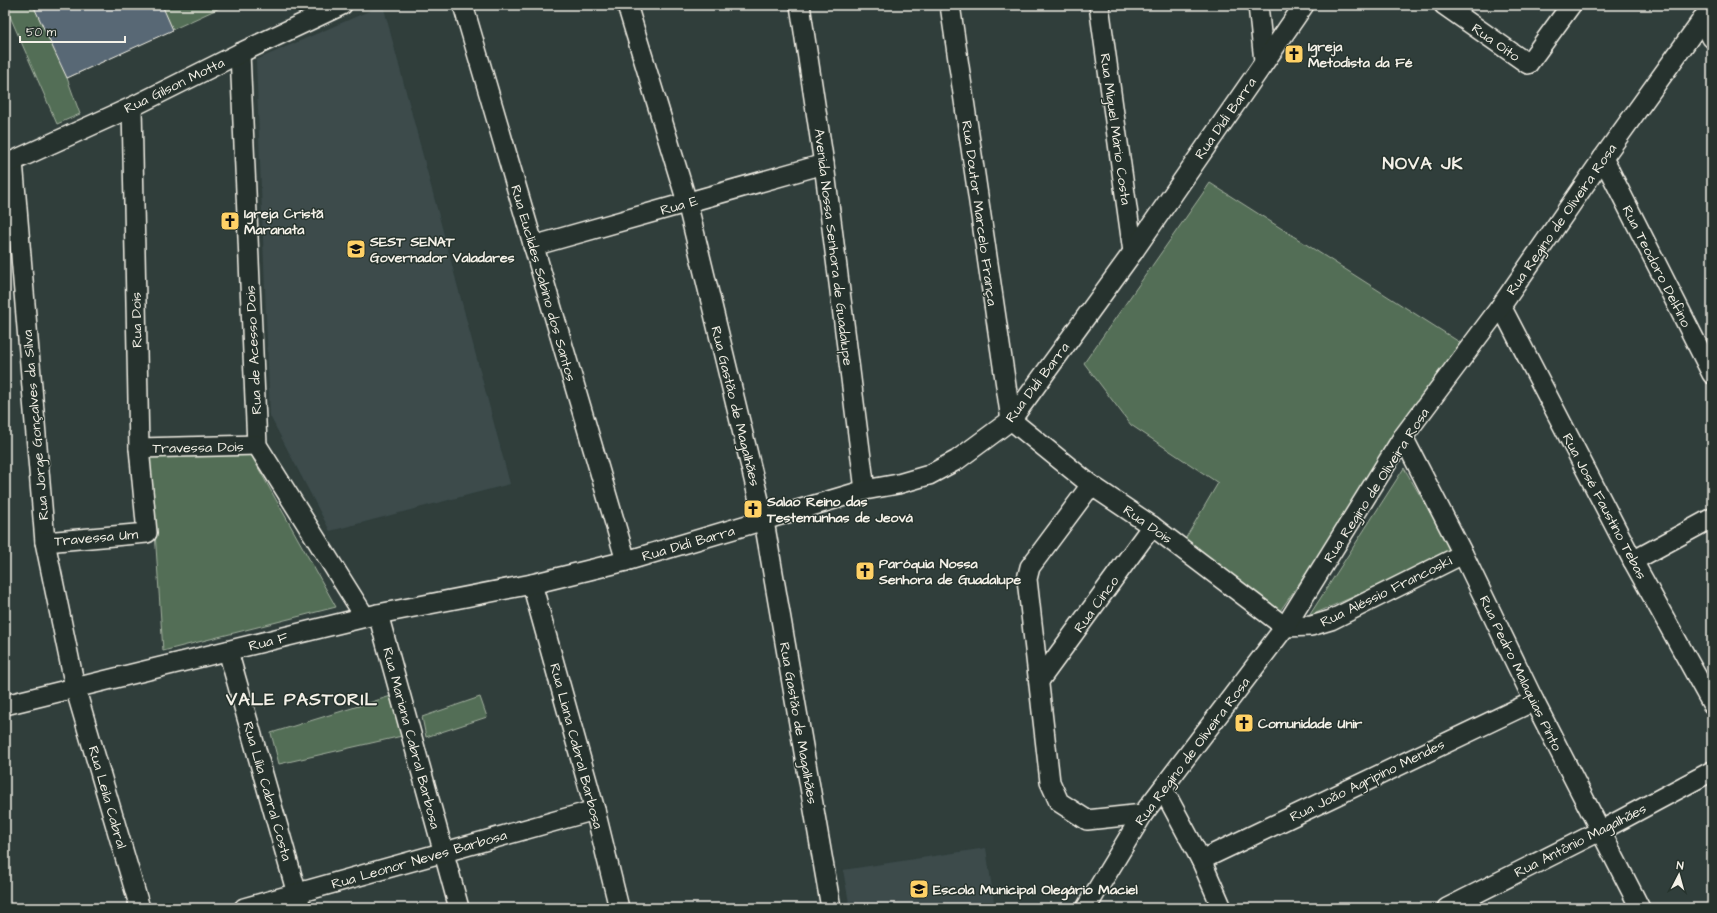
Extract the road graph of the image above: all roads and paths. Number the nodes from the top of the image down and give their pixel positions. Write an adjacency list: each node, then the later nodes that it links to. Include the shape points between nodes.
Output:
1 (342, 5): 13 (street, Rua Gilson Motta)
2 (463, 5): 20 (street, Rua Euclides Sabino dos Santos)
3 (627, 5): 19 (street, Rua Gastão de Magalhães)
4 (800, 5): 18 (street, Avenida Nossa Senhora de Guadalupe)
5 (950, 5): 24 (street, Rua Doutor Marcelo França)
6 (1099, 5): 21 (street, Rua Miguel Mário Costa)
7 (1258, 5): 14 (street)
8 (1304, 5): 14 (street, Rua Didi Barra)
9 (1571, 5): 10 (street, Rua Oito, via 1528,64)
10 (1444, 6)
11 (1707, 13): 12 (street); 16 (street, Rua Regino de Oliveira Rosa)
12 (1712, 38)
13 (240, 53): 15 (street, Rua Gilson Motta); 26 (street, Rua de Acesso Dois)
14 (1264, 60): 21 (street, Rua Didi Barra)
15 (132, 107): 17 (street, Rua Gilson Motta); 27 (street, Rua Dois)
16 (1603, 158): 22 (street, Rua Regino de Oliveira Rosa); 23 (street, Rua Teodoro Delfino)
17 (9, 162): 34 (street, Rua Jorge Gonçalves da Silva)
18 (824, 164): 19 (street, Rua E); 29 (street, Avenida Nossa Senhora de Guadalupe)
19 (687, 202): 20 (street, Rua E); 31 (street, Rua Gastão de Magalhães)
20 (533, 246): 36 (street, Rua Euclides Sabino dos Santos)
21 (1133, 252): 24 (street, Rua Didi Barra)
22 (1501, 306): 25 (street, Rua Regino de Oliveira Rosa); 37 (street, Rua José Faustino Tebas)
23 (1712, 374)
24 (1011, 420): 28 (street, Rua Dois); 29 (street, Rua Didi Barra, via 957,460 929,475)
25 (1403, 437): 35 (street, Rua Pedro Malaquias Pinto); 40 (street, Rua Regino de Oliveira Rosa)
26 (257, 445): 27 (street, Travessa Dois); 39 (street, Rua de Acesso Dois)
27 (139, 448): 33 (street, Rua Dois)
28 (1091, 485): 32 (street, Rua Dois); 42 (street, via 1030,567 1027,579)
29 (865, 490): 31 (street, Rua Didi Barra)
30 (1712, 518): 37 (street)
31 (764, 521): 36 (street, Rua Didi Barra); 59 (street, Rua Gastão de Magalhães)
32 (1152, 526): 40 (street, Rua Dois); 42 (street, Rua Cinco)
33 (147, 533): 34 (street, Travessa Um)
34 (45, 542): 43 (street, Rua Jorge Gonçalves da Silva)
35 (1463, 554): 40 (street, Rua Aléssio Francoski, via 1331,620 1311,626); 44 (street, Rua Pedro Malaquias Pinto)
36 (626, 561): 38 (street, Rua Didi Barra)
37 (1633, 561): 45 (street, Rua José Faustino Tebas)
38 (532, 584): 39 (street, Rua F); 49 (street, Rua Liana Cabral Barbosa)
39 (371, 615): 41 (street, Rua F); 52 (street, Rua Mariana Cabral Barbosa)
40 (1285, 627): 48 (street, Rua Regino de Oliveira Rosa)
41 (228, 651): 43 (street, Rua F); 54 (street, Rua Lília Cabral Costa)
42 (1039, 681): 50 (street, via 1050,782 1059,802 1087,820)
43 (75, 687): 46 (street, Rua F); 55 (street, Rua Leila Cabral)
44 (1534, 700): 51 (street, Rua Pedro Malaquias Pinto); 53 (street, Rua João Agripino Mendes)
45 (1712, 704)
46 (5, 705)
47 (1712, 771): 51 (street, Rua Antônio Magalhães)
48 (1163, 789): 50 (street, Rua Regino de Oliveira Rosa); 53 (street)
49 (595, 810): 52 (street, Rua Leonor Neves Barbosa); 58 (street, Rua Liana Cabral Barbosa)
50 (1143, 814): 60 (street, Rua Regino de Oliveira Rosa)
51 (1600, 830): 62 (street, Rua Antônio Magalhães); 63 (street, Rua Pedro Malaquias Pinto)
52 (443, 851): 54 (street, Rua Leonor Neves Barbosa); 57 (street, Rua Mariana Cabral Barbosa)
53 (1200, 860): 61 (street)
54 (299, 900): 56 (street, Rua Leonor Neves Barbosa)
55 (140, 908)
56 (244, 908)
57 (459, 908)
58 (619, 908)
59 (831, 908)
60 (1086, 908)
61 (1222, 908)
62 (1447, 908)
63 (1640, 908)

